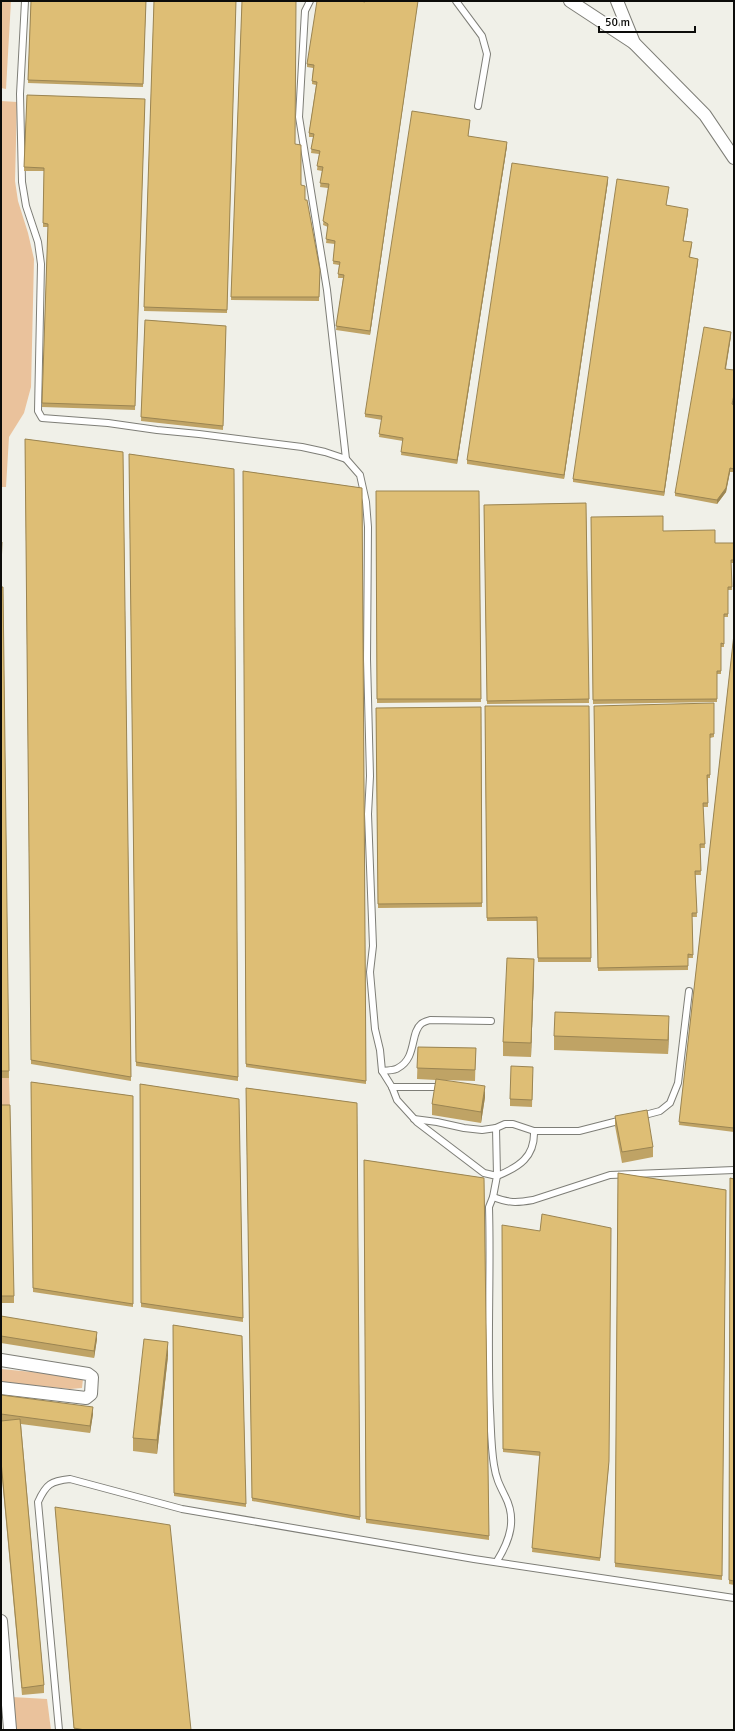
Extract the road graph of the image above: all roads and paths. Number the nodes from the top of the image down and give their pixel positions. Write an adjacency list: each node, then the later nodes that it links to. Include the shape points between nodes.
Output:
1 (25, 1): 9 (lane, via 20,94 22,182 26,206 38,242 41,264 38,411 42,418 108,422 302,447)
2 (310, 1): 9 (lane, via 305,11 299,117 327,290)
3 (456, 1): 7 (lane, via 482,36 487,54)
4 (570, 1): 6 (street)
5 (617, 1): 6 (street)
6 (634, 43): 8 (street, via 705,115)
7 (478, 106)
8 (734, 158)
9 (346, 459): 12 (lane, via 360,475 368,527 368,814 372,946 370,972 372,1007)
10 (689, 991): 17 (lane, via 678,1083 670,1103 660,1111 579,1131)
11 (492, 1022): 12 (lane, via 430,1020 422,1023 418,1027 413,1049 406,1061 397,1069)
12 (382, 1071): 14 (lane)
13 (450, 1086): 14 (lane)
14 (392, 1087): 15 (lane, via 397,1100)
15 (414, 1119): 16 (lane, via 482,1130); 19 (lane, via 484,1173)
16 (496, 1128): 17 (lane, via 514,1124); 19 (lane)
17 (534, 1130): 19 (lane, via 534,1140 523,1162 515,1169)
18 (734, 1170): 20 (lane, via 610,1175 520,1202 511,1203)
19 (497, 1176): 20 (lane)
20 (493, 1198): 23 (lane, via 489,1207 488,1349 491,1420 494,1464 498,1484 506,1496 510,1510 511,1529 507,1546)
21 (1, 1360): 22 (street, via 88,1374 92,1377 91,1394 86,1398)
22 (1, 1388)
23 (497, 1561): 24 (lane); 28 (lane, via 182,1509 70,1479 56,1480 44,1488 38,1502)
24 (734, 1598)
25 (1, 1621): 27 (street)
26 (1, 1719): 27 (street)
27 (10, 1729)
28 (59, 1730)

